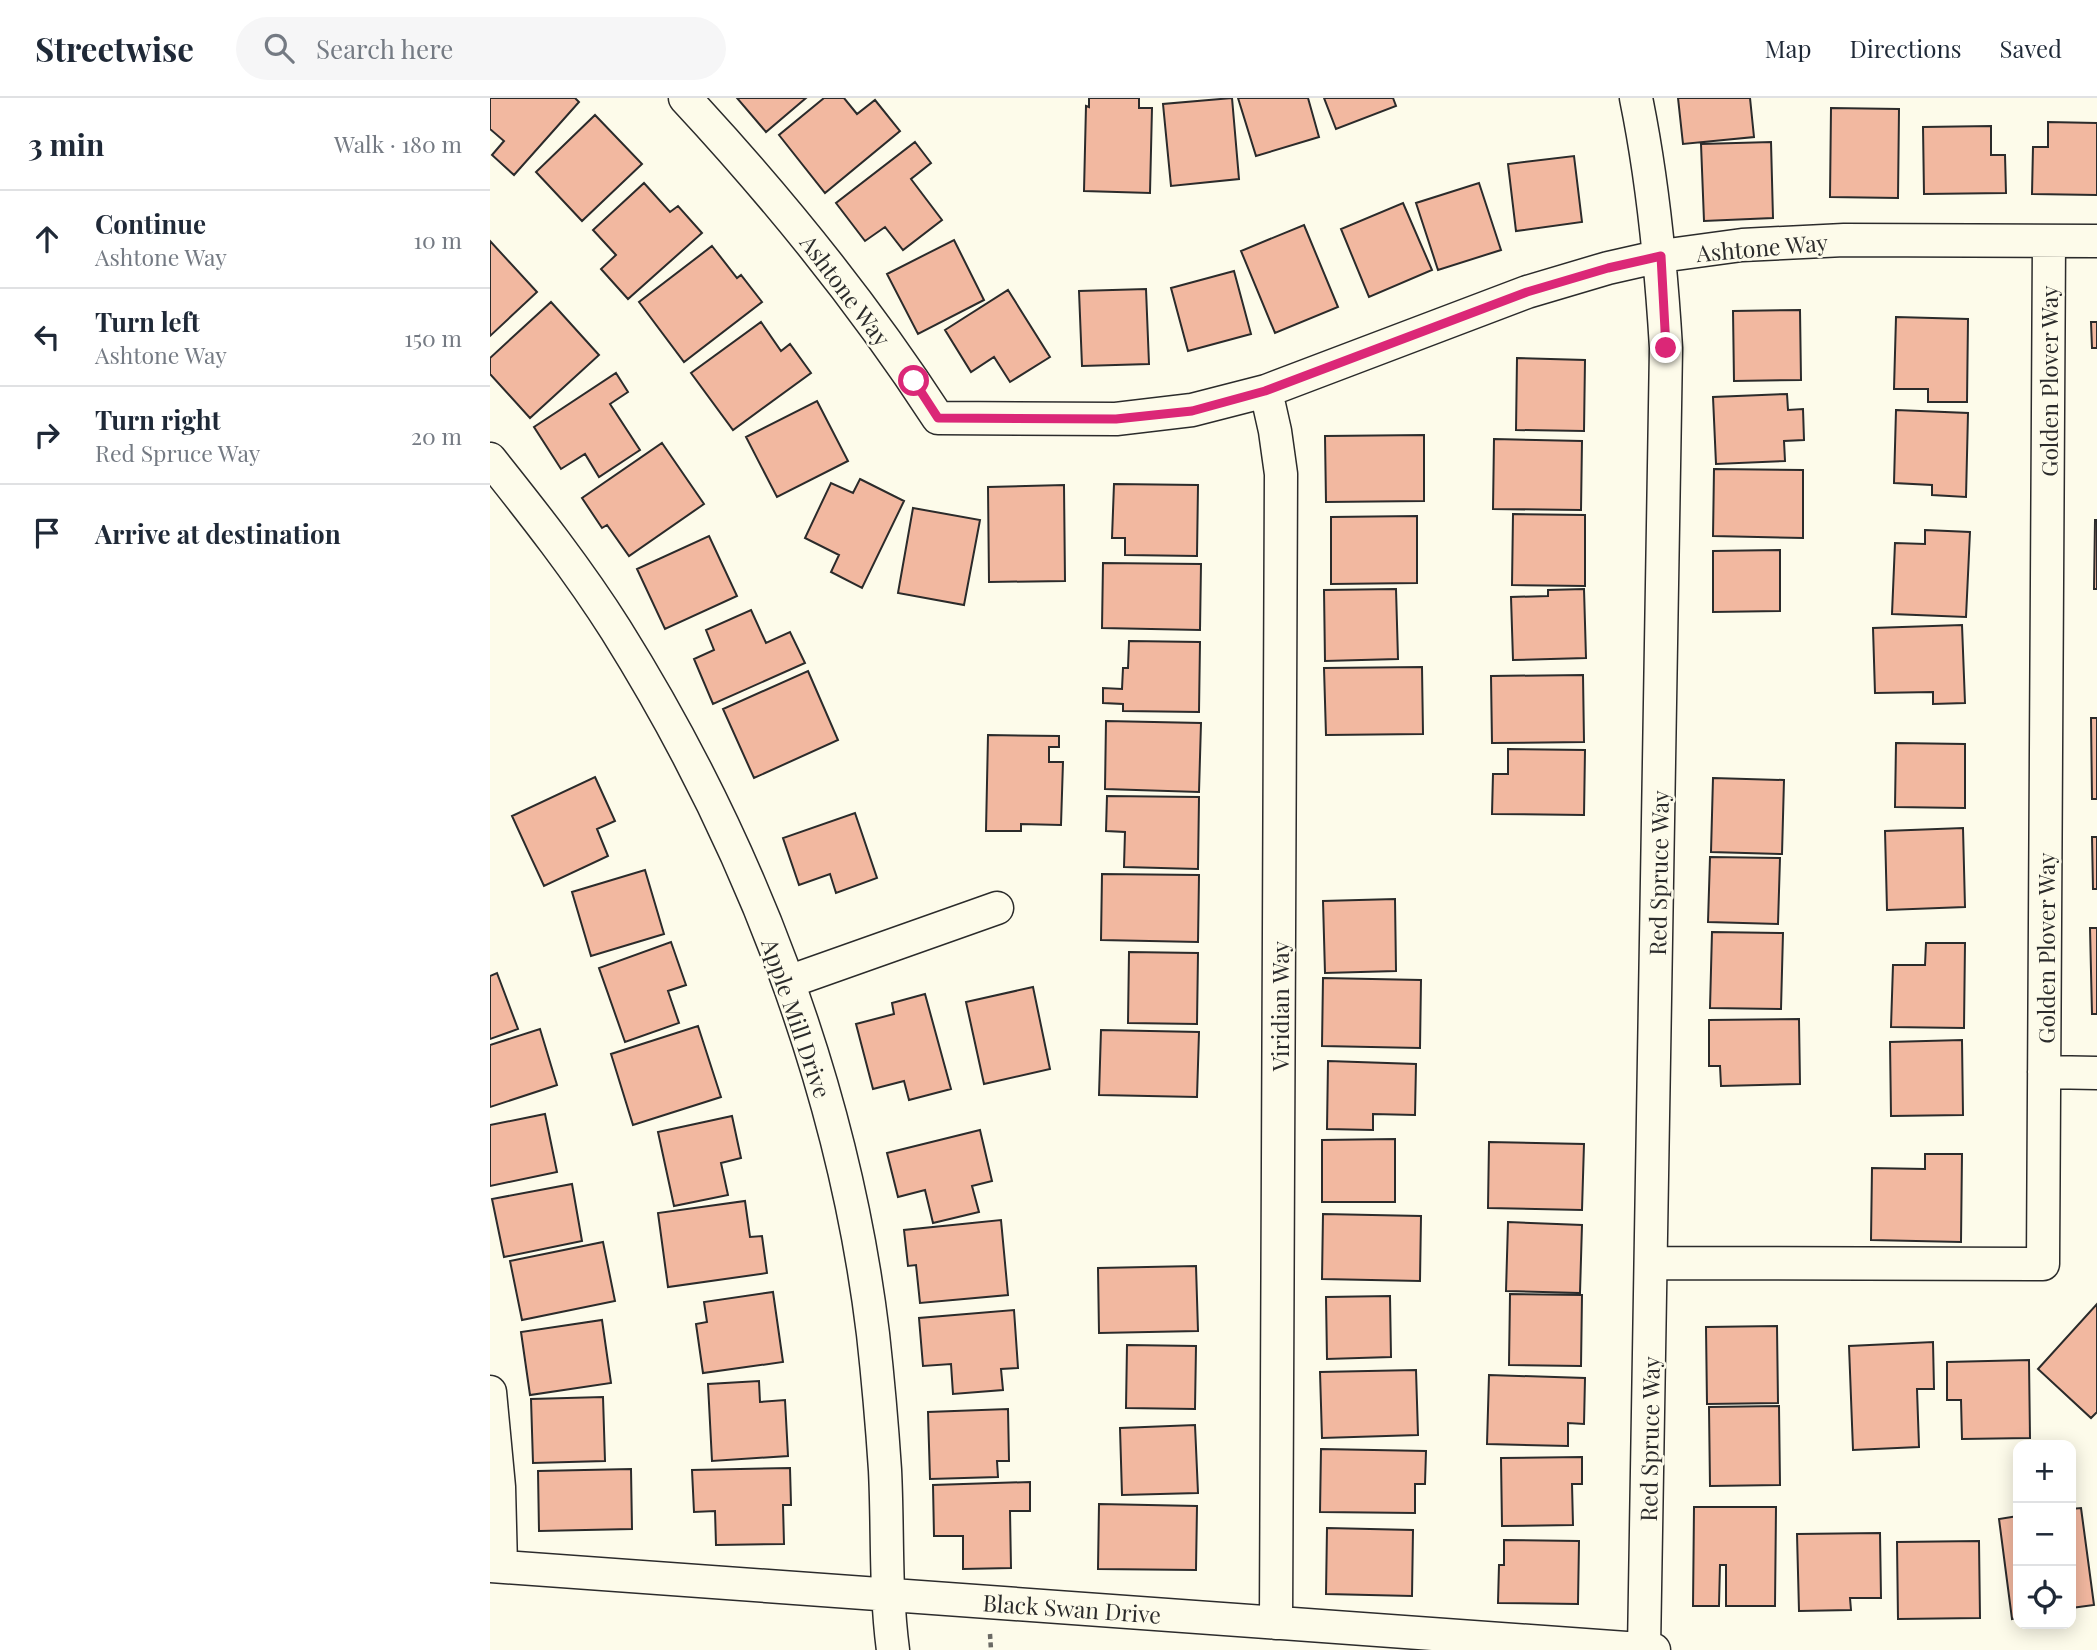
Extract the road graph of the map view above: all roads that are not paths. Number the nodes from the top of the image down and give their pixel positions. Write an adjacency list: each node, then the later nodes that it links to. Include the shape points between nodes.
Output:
1 (685, 98): 6 (street, Ashtone Way, via 835,271 938,418 1116,419 1192,411)
2 (1636, 98): 5 (street, Red Spruce Way)
3 (2049, 241): 4 (street, Ashtone Way); 5 (street, Ashtone Way, via 1844,240 1742,245); 10 (street, Golden Plover Way)
4 (2097, 241)
5 (1661, 256): 6 (street, Ashtone Way, via 1527,292); 12 (street, Red Spruce Way, via 1666,348)
6 (1265, 391): 16 (street, Viridian Way, via 1281,474)
7 (490, 459): 9 (street, Apple Mill Drive, via 537,516 615,628 662,706 725,828)
8 (997, 908): 9 (street)
9 (788, 982): 15 (street, Apple Mill Drive, via 840,1156 859,1244 873,1334 885,1469)
10 (2044, 1072): 11 (street); 12 (street, Golden Plover Way, via 2043,1264)
11 (2097, 1073)
12 (1652, 1263): 17 (street, Red Spruce Way)
13 (490, 1392): 14 (street, via 499,1487)
14 (495, 1566): 15 (street, Black Swan Drive)
15 (887, 1594): 16 (street, Black Swan Drive); 18 (street, Apple Mill Drive)
16 (1276, 1622): 17 (street, Black Swan Drive)
17 (1644, 1649): 19 (street, Black Swan Drive)
18 (893, 1650)
19 (1654, 1650)

